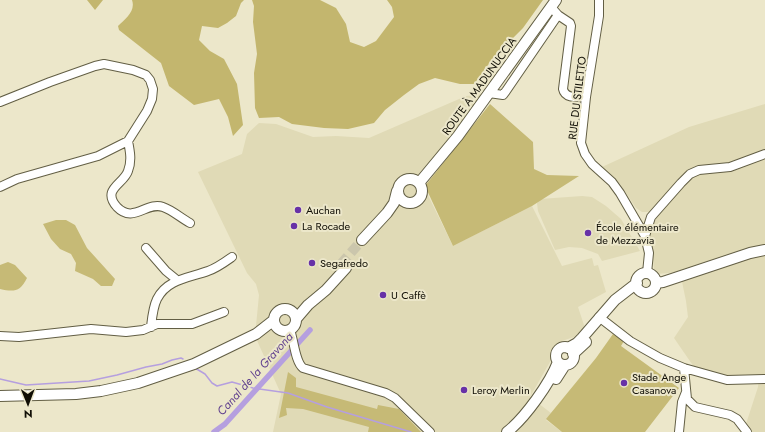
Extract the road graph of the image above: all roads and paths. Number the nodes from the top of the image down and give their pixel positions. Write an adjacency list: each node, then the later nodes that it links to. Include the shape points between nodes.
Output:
1 (599, 0): 5 (street, RUE DU STILETTO, via 599,16)
2 (554, 3): 3 (street); 4 (main road, ROUTE À MADUNUCCIA)
3 (558, 15): 4 (street, via 503,95); 5 (street, via 571,26 564,93 567,96)
4 (489, 93): 9 (main road, ROUTE À MADUNUCCIA)
5 (586, 97): 14 (street, RUE DU STILETTO, via 581,143 585,154 612,182)
6 (0, 102): 7 (street, via 95,66 104,64 133,70 146,75 154,89 147,111)
7 (128, 140): 10 (street, via 98,156 17,179); 15 (street, via 131,155 128,172 112,192 116,206 128,213 135,213 153,206 163,206)
8 (765, 154): 13 (street, via 730,167 699,170 690,174)
9 (419, 183): 11 (main road, via 410,179 405,180 401,182); 12 (main road, via 422,195 419,200 408,204)
10 (0, 187)
11 (397, 191): 12 (main road); 12 (main road, via 394,203 364,243)
12 (402, 201)
13 (651, 217): 14 (street); 16 (street)
14 (635, 218): 16 (street, RUE DU STILETTO)
15 (190, 223)
16 (646, 236): 21 (street, RUE DU STILETTO, via 649,253)
17 (146, 248): 22 (street)
18 (765, 250): 23 (main road)
19 (232, 257): 22 (street, via 208,271)
20 (343, 266): 26 (main road, via 326,290)
21 (647, 273): 23 (main road, via 653,275); 24 (main road, via 638,277)
22 (177, 280): 29 (street, via 162,291 156,301)
23 (656, 283): 24 (main road, via 654,289 649,292 642,292)
24 (638, 287): 27 (main road)
25 (224, 312): 29 (street, via 192,324 157,324)
26 (293, 315): 28 (main road, via 284,309 280,310 275,314); 30 (main road, via 294,325)
27 (601, 319): 32 (main road); 34 (street, via 630,341)
28 (276, 324): 30 (main road, via 284,331); 37 (main road, via 194,364 138,383 76,394)
29 (151, 327): 31 (street, via 126,332 91,329 20,337)
30 (290, 330): 38 (street, via 300,366 386,393 395,398)
31 (0, 336)
32 (571, 351): 33 (main road, via 571,363); 33 (main road, via 563,347 557,351 556,357)
33 (562, 364): 39 (main road, via 555,370 530,408); 40 (main road, via 535,411)
34 (684, 368): 35 (street, via 727,380); 36 (street)
35 (765, 379)
36 (686, 391): 41 (street, via 682,402); 42 (street, via 687,399 695,407 730,415 737,419)
37 (0, 396)
38 (430, 432)
39 (507, 432)
40 (515, 432)
41 (679, 432)
42 (747, 432)

